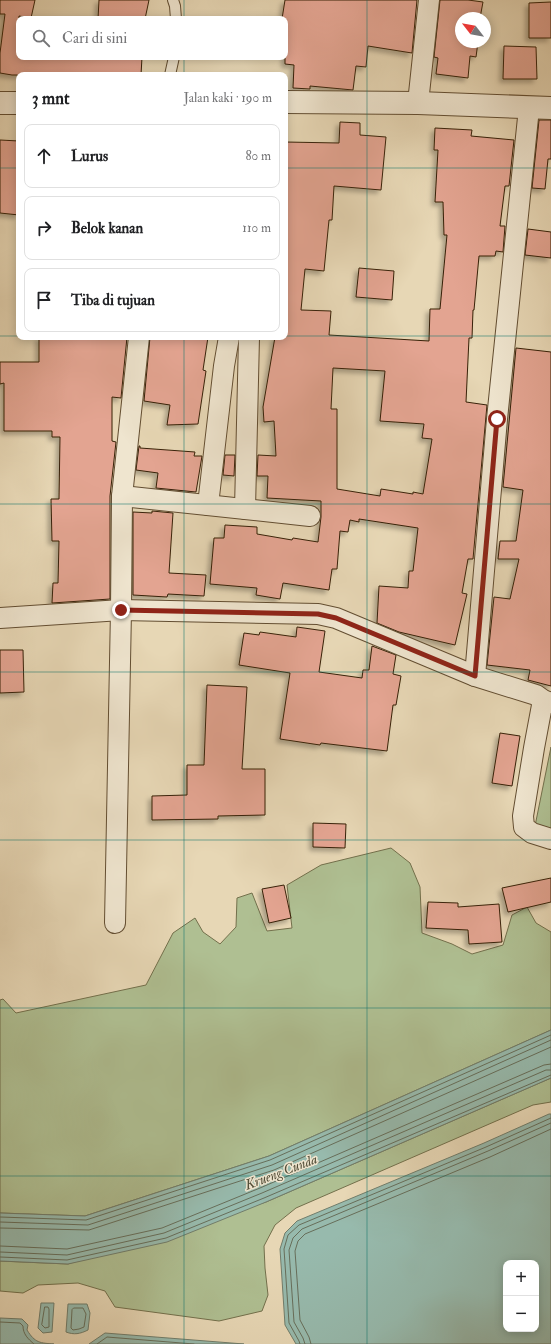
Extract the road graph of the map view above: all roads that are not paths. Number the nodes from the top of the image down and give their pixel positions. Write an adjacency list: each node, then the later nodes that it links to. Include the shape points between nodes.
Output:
1 (173, 0): 3 (lane)
2 (429, 0): 9 (street)
3 (176, 16)
4 (173, 60): 5 (lane)
5 (171, 72)
6 (288, 102): 9 (street)
7 (0, 103): 8 (street)
8 (16, 103)
9 (418, 103): 10 (street)
10 (529, 108): 11 (street); 21 (street, via 497,419)
11 (551, 108)
12 (139, 340): 15 (street)
13 (228, 340): 16 (street)
14 (249, 340): 17 (street)
15 (122, 496): 16 (street); 19 (street)
16 (208, 505): 17 (street)
17 (245, 509): 18 (street)
18 (310, 516)
19 (121, 610): 20 (street); 21 (street, via 318,614 336,618); 24 (street)
20 (0, 618)
21 (475, 676): 22 (street, via 536,695)
22 (547, 702): 23 (street, via 534,748 523,816 524,827 532,833)
23 (551, 839)
24 (115, 923)

